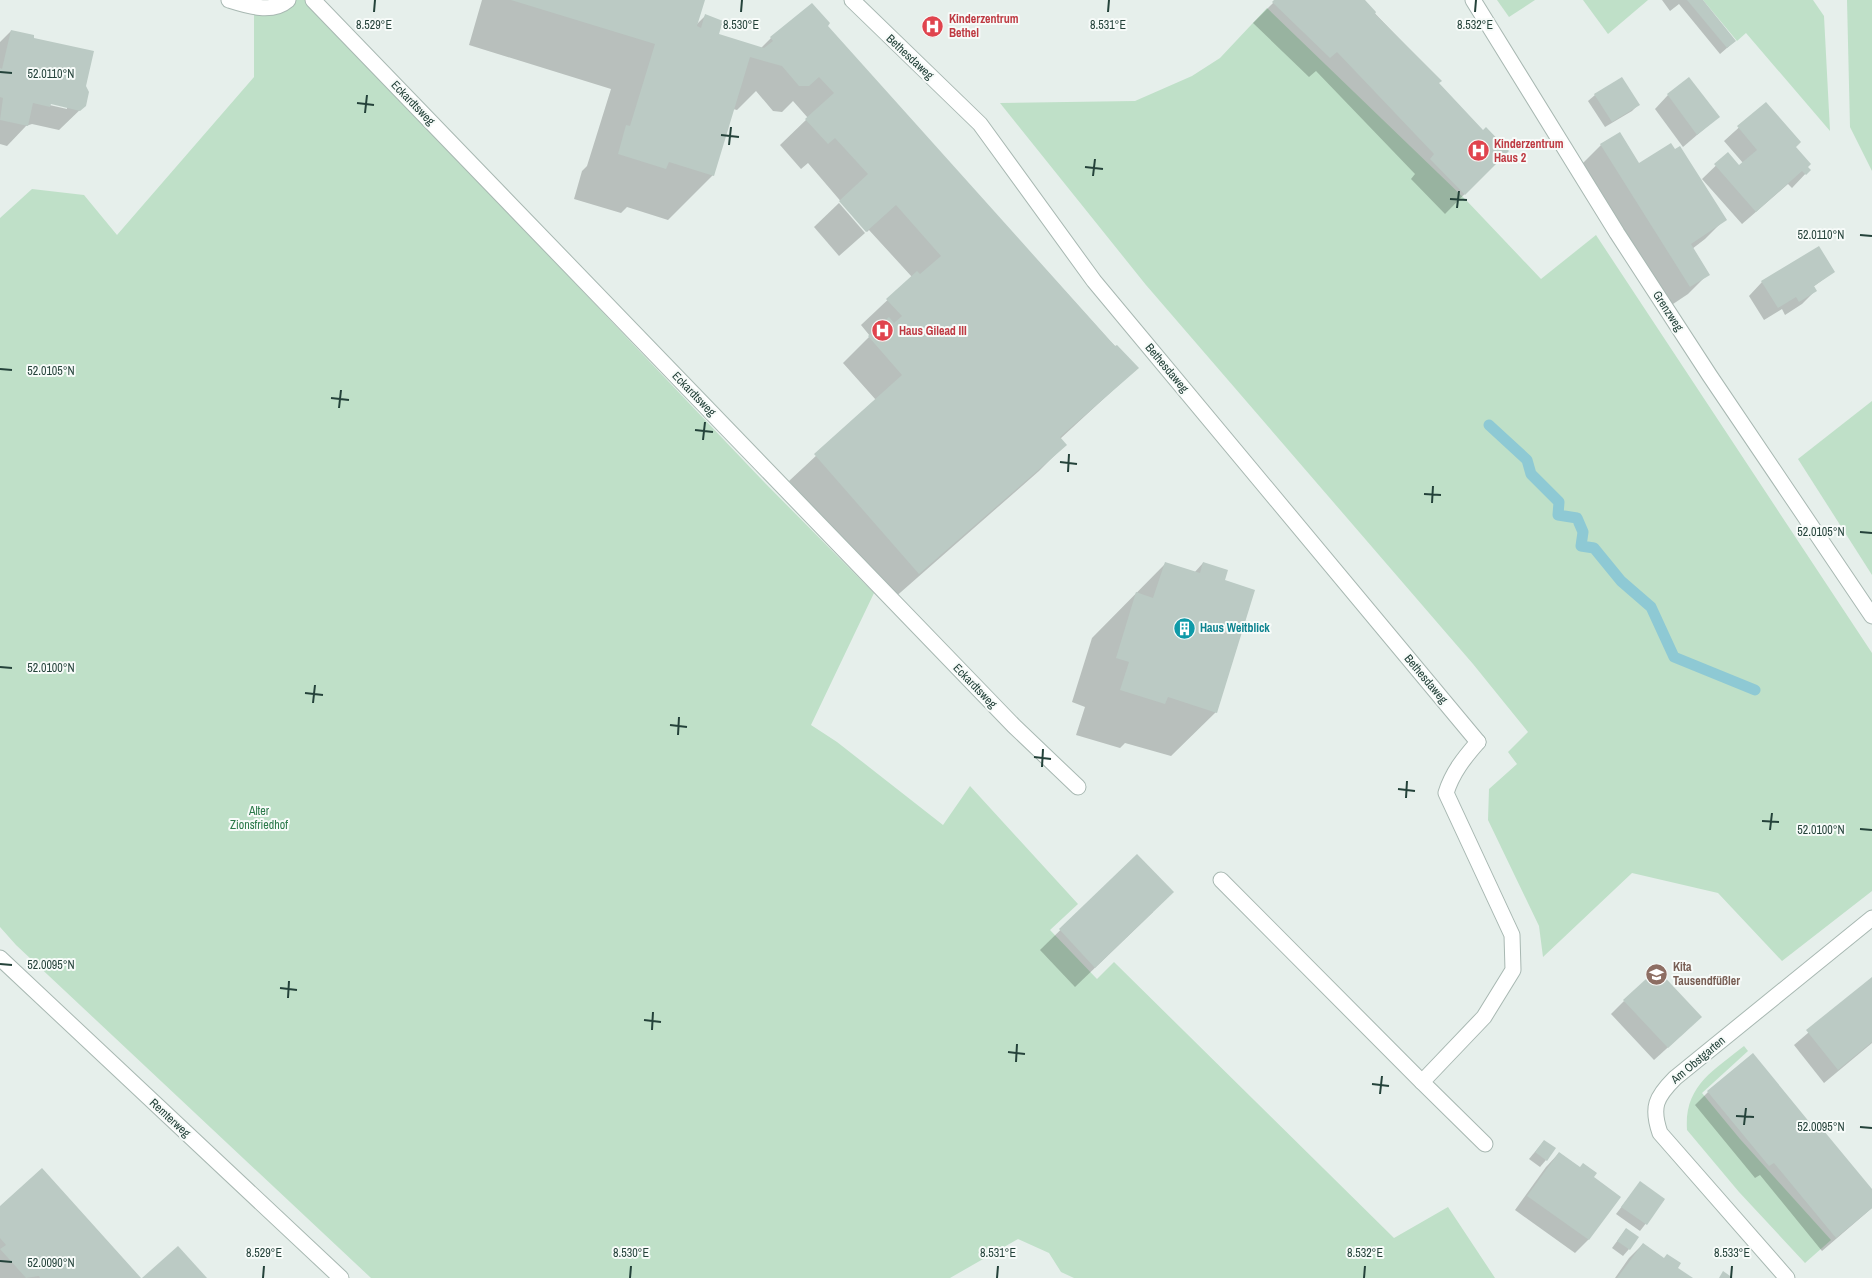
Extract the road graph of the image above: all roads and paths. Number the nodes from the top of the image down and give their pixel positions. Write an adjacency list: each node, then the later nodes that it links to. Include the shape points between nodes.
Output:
1 (229, 0): 2 (street, via 254,8 282,6)
2 (288, 0)
3 (313, 0): 7 (street, Eckardtsweg, via 1014,726)
4 (852, 0): 11 (street, Bethesdaweg, via 980,124 1094,281 1478,742 1454,773 1446,793 1512,934 1513,970 1484,1017)
5 (1473, 0): 6 (street, Grenzweg, via 1617,233)
6 (1872, 616)
7 (1078, 787)
8 (1221, 880): 11 (street)
9 (1872, 918): 14 (street, Am Obstgarten, via 1675,1078 1662,1091 1656,1104 1655,1118 1660,1133)
10 (0, 958): 13 (street, Remterweg)
11 (1422, 1082): 12 (street)
12 (1485, 1144)
13 (341, 1278)
14 (1787, 1278)

